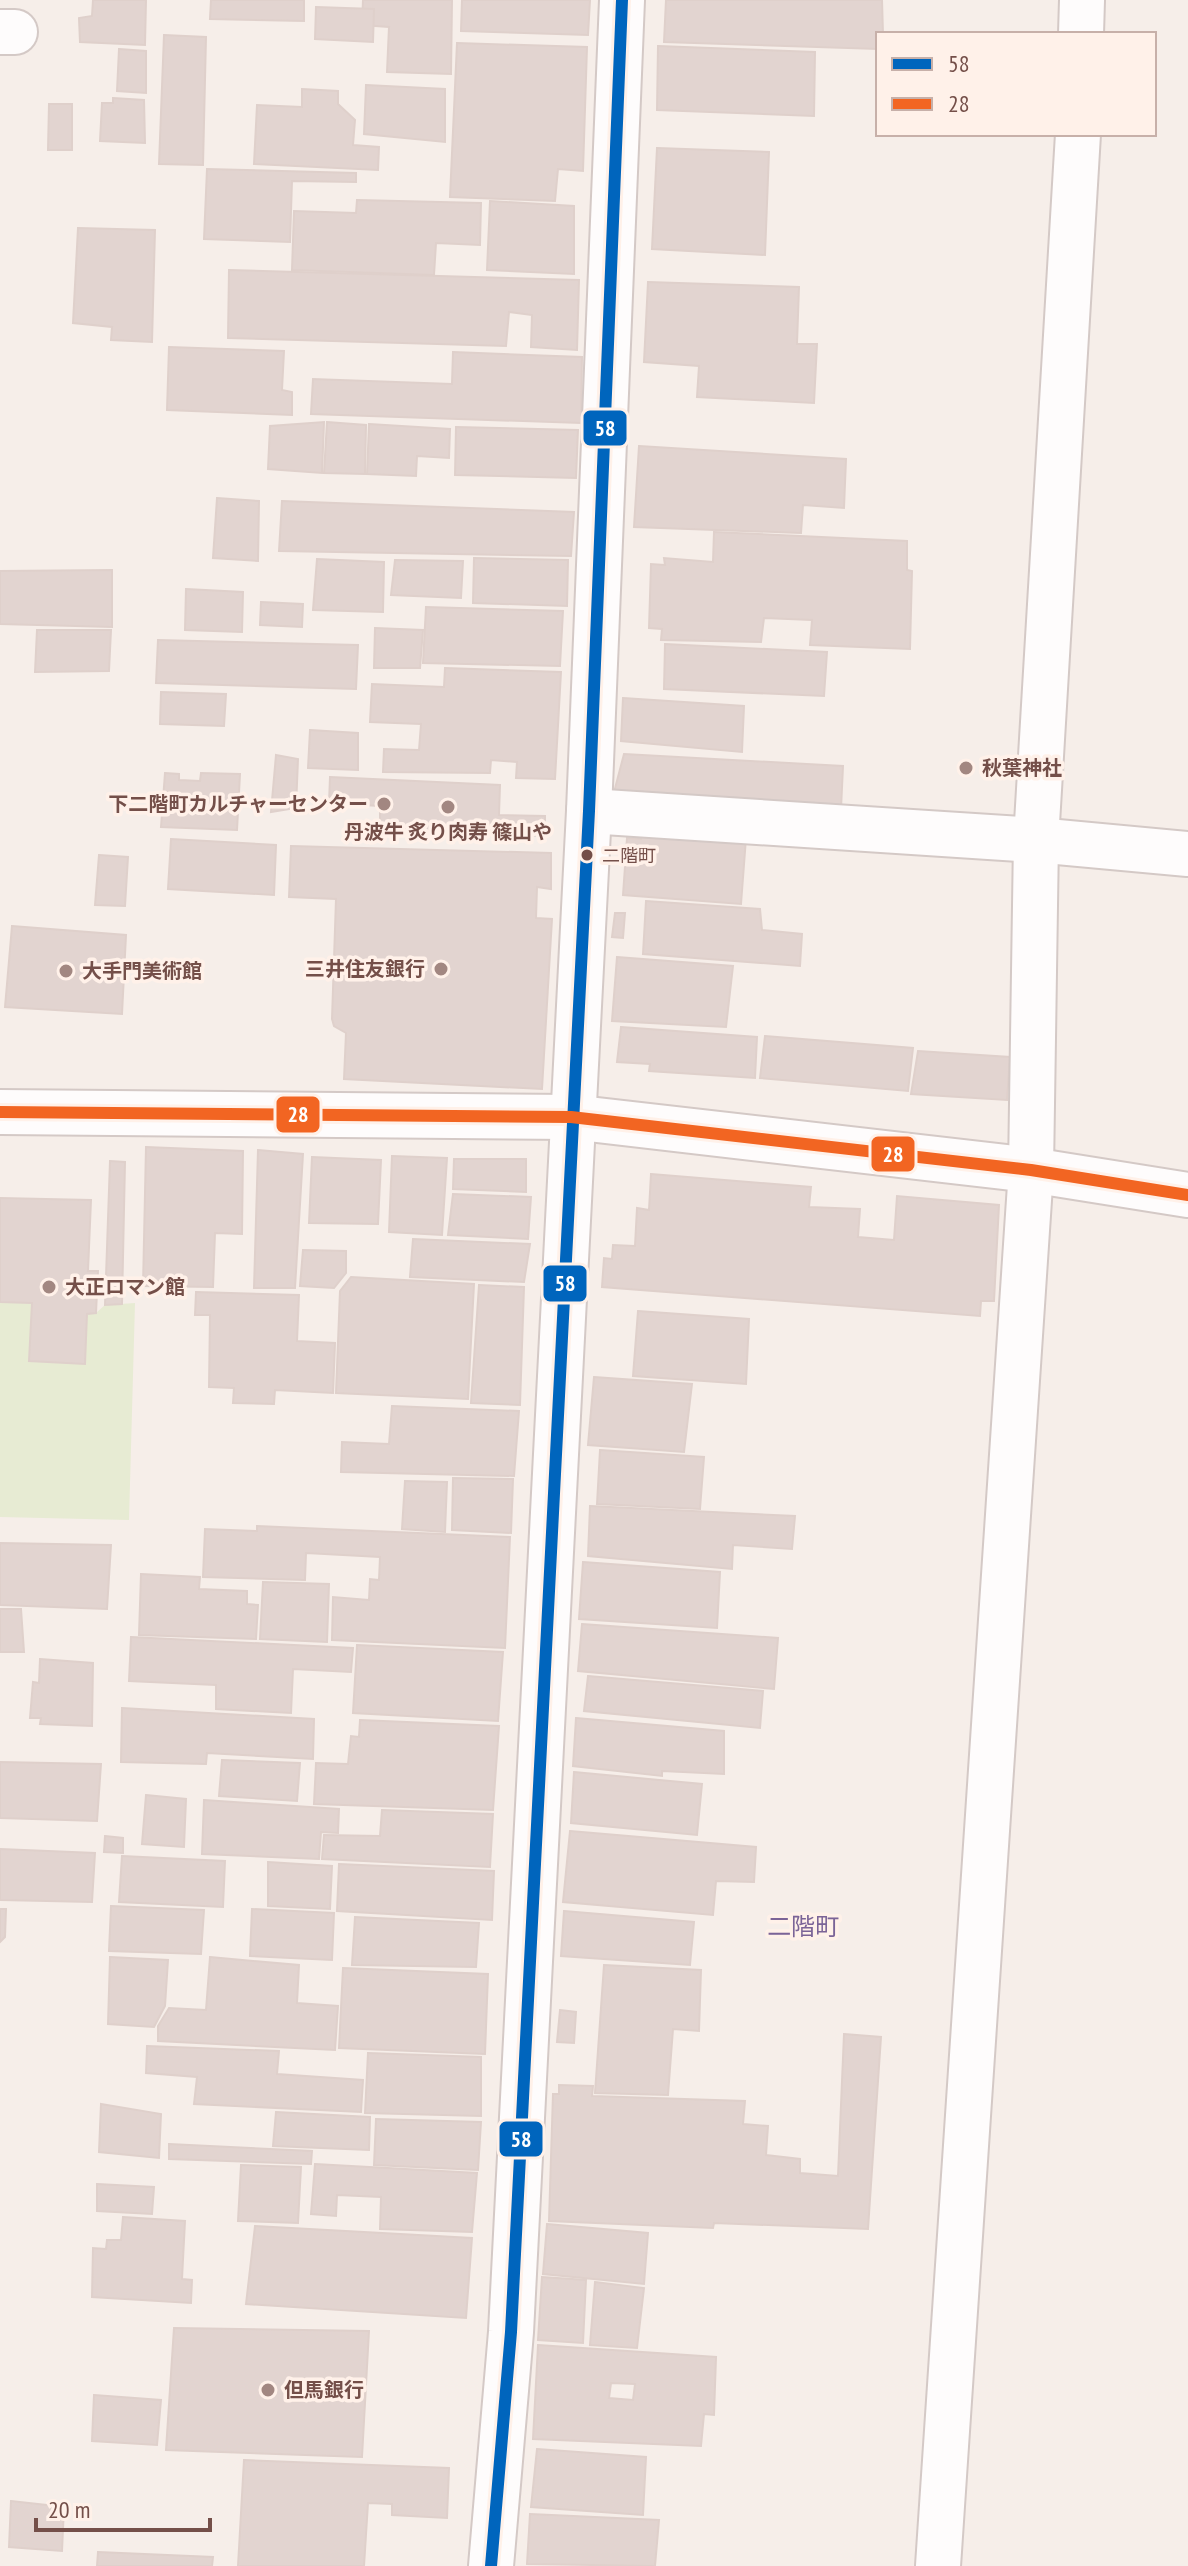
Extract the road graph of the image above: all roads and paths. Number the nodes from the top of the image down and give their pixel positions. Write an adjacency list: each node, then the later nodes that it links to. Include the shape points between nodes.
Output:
1 (622, 0): 5 (street)
2 (1082, 0): 3 (street)
3 (1081, 32)
4 (1078, 136): 6 (street)
5 (589, 811): 6 (street); 9 (street)
6 (1036, 840): 7 (street); 10 (street)
7 (1188, 854)
8 (0, 1112): 9 (street)
9 (571, 1117): 10 (street); 12 (street, via 511,2332)
10 (1031, 1170): 11 (street); 13 (street)
11 (1188, 1195)
12 (491, 2566)
13 (938, 2566)

